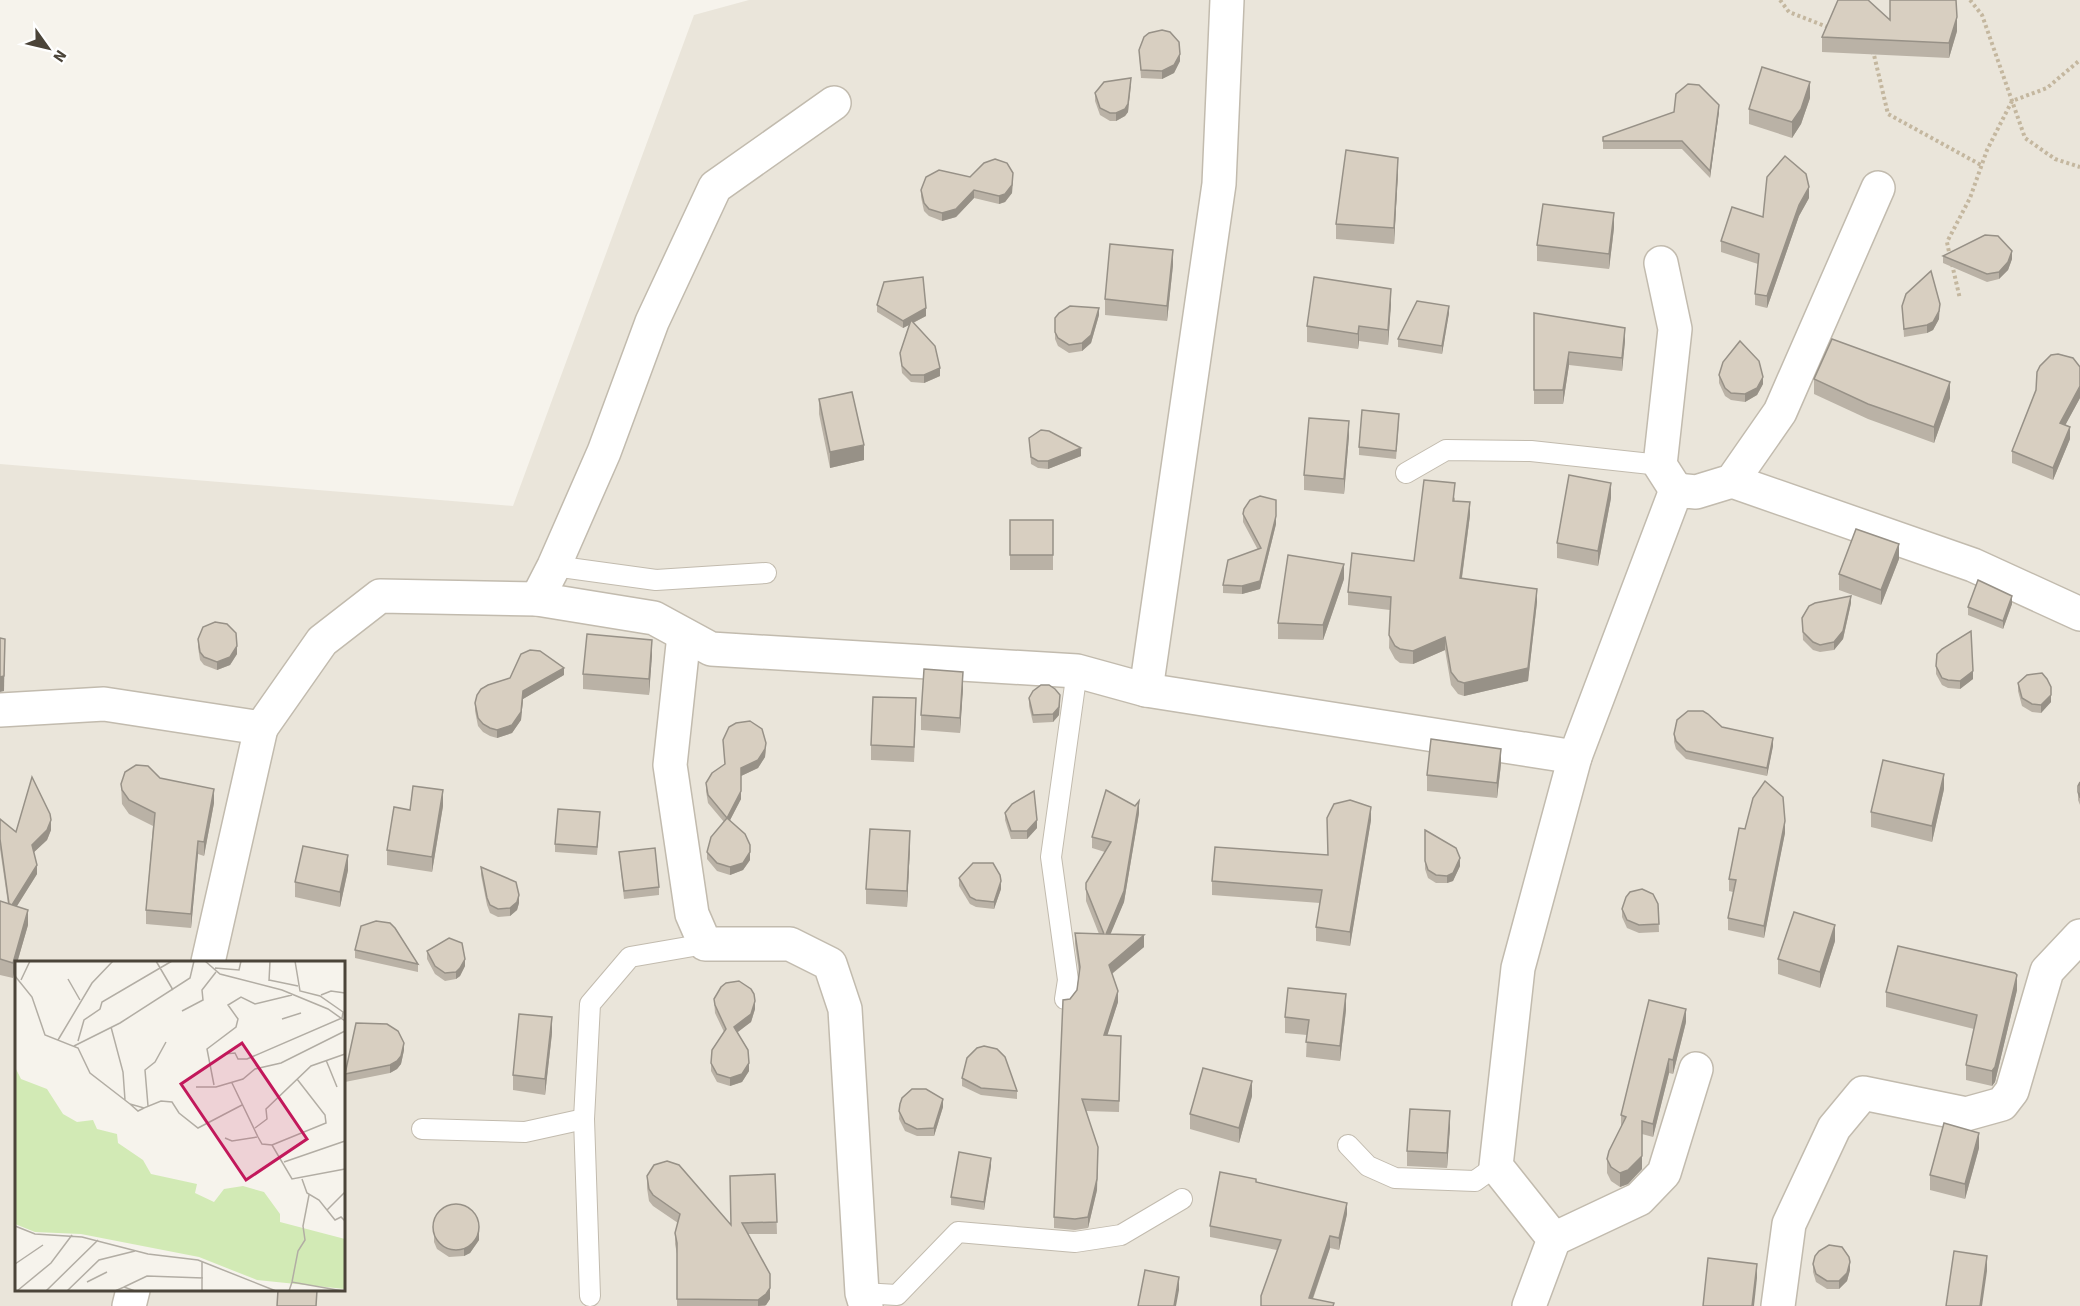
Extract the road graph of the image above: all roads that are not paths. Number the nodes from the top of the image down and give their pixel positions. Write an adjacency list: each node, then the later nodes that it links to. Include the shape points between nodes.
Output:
1 (1227, 0): 14 (street, via 1220,184)
2 (834, 103): 8 (street, via 715,187 652,322 604,452)
3 (1878, 188): 7 (street, via 1780,412)
4 (1661, 263): 6 (street, via 1675,329)
5 (1406, 473): 6 (lane, via 1446,450 1531,451)
6 (1668, 478): 7 (street, via 1696,492); 17 (street)
7 (1732, 481): 11 (street, via 1973,566)
8 (554, 566): 9 (lane, via 656,580); 10 (street)
9 (766, 573)
10 (537, 599): 12 (street, via 654,618); 16 (street, via 380,596 322,641)
11 (2080, 614)
12 (684, 635): 13 (street, via 711,649); 19 (street, via 670,765 692,914)
13 (1077, 671): 14 (street); 21 (lane, via 1051,857 1068,980)
14 (1146, 690): 17 (street)
15 (0, 710): 16 (street, via 104,704)
16 (261, 728): 20 (street)
17 (1575, 757): 26 (street, via 1518,968)
18 (2080, 936): 34 (street, via 2047,971 2012,1091 2002,1104 1966,1114 1863,1093 1834,1128 1789,1224)
19 (705, 944): 23 (lane, via 630,957 590,1005); 31 (street, via 790,944 830,964 845,1009)
20 (208, 961)
21 (1065, 999)
22 (1696, 1069): 28 (street, via 1664,1173 1639,1199)
23 (584, 1119): 24 (lane, via 525,1132); 30 (lane)
24 (422, 1129)
25 (1348, 1144): 26 (lane, via 1368,1166 1395,1178 1475,1180)
26 (1496, 1166): 28 (street)
27 (1182, 1199): 31 (lane, via 1120,1235 1075,1242 958,1232 897,1295)
28 (1554, 1239): 33 (street)
29 (133, 1291): 32 (street)
30 (590, 1296)
31 (864, 1300)
32 (129, 1306)
33 (1529, 1306)
34 (1779, 1306)

